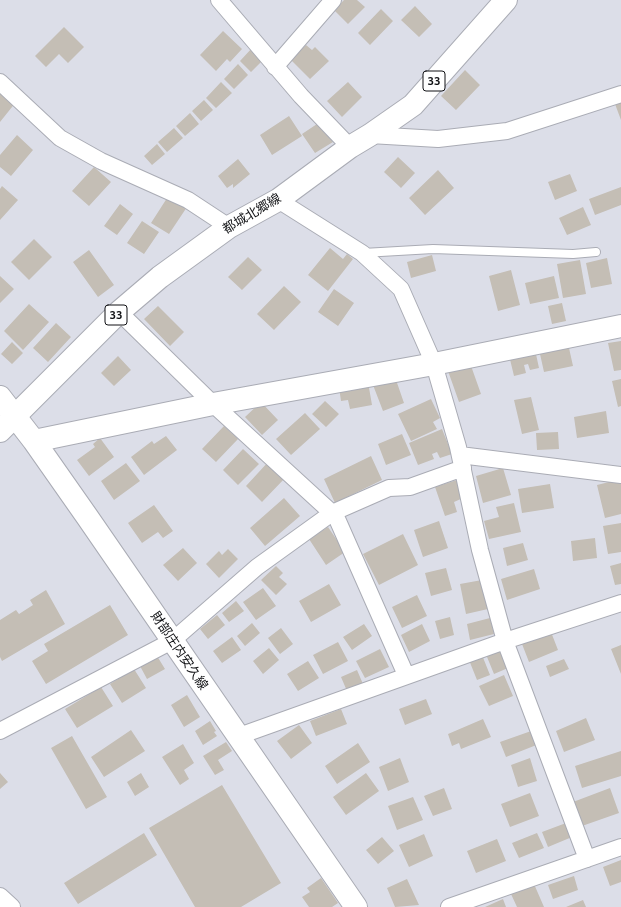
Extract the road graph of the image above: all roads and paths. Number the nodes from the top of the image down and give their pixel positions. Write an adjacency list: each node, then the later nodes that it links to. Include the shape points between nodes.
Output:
1 (333, 0): 4 (street)
2 (506, 0): 7 (main road, 都城北郷線 / 33, via 413,105)
3 (221, 1): 4 (street)
4 (275, 67): 8 (street)
5 (0, 82): 10 (street, via 60,138 101,161 188,200)
6 (621, 94): 7 (street, via 507,130 438,139)
7 (370, 135): 8 (main road, 都城北郷線 / 33)
8 (350, 147): 9 (main road, 都城北郷線 / 33)
9 (278, 200): 10 (main road, 都城北郷線 / 33); 12 (street)
10 (229, 227): 13 (main road, 都城北郷線 / 33, via 160,277)
11 (596, 252): 12 (lane, via 565,254 433,249)
12 (362, 253): 15 (street, via 401,289)
13 (119, 312): 17 (street); 18 (main road, 都城北郷線 / 33)
14 (621, 326): 15 (main road)
15 (434, 364): 17 (main road); 20 (street)
16 (0, 397): 18 (main road, 財部庄内安久線)
17 (213, 404): 19 (main road); 22 (street)
18 (7, 424): 19 (main road, 財部庄内安久線)
19 (34, 441): 24 (main road, 財部庄内安久線)
20 (461, 461): 21 (street); 22 (street, via 410,487 389,488); 25 (street, via 480,550)
21 (621, 475)
22 (333, 513): 24 (street, via 257,567); 26 (street)
23 (621, 603): 25 (street)
24 (172, 641): 27 (street); 28 (main road, 財部庄内安久線)
25 (505, 641): 26 (street); 30 (street)
26 (406, 675): 28 (street)
27 (0, 731)
28 (239, 736): 33 (main road, 財部庄内安久線)
29 (621, 848): 30 (street)
30 (587, 859): 34 (street)
31 (0, 896): 32 (street)
32 (12, 907)
33 (356, 907)
34 (449, 907)

